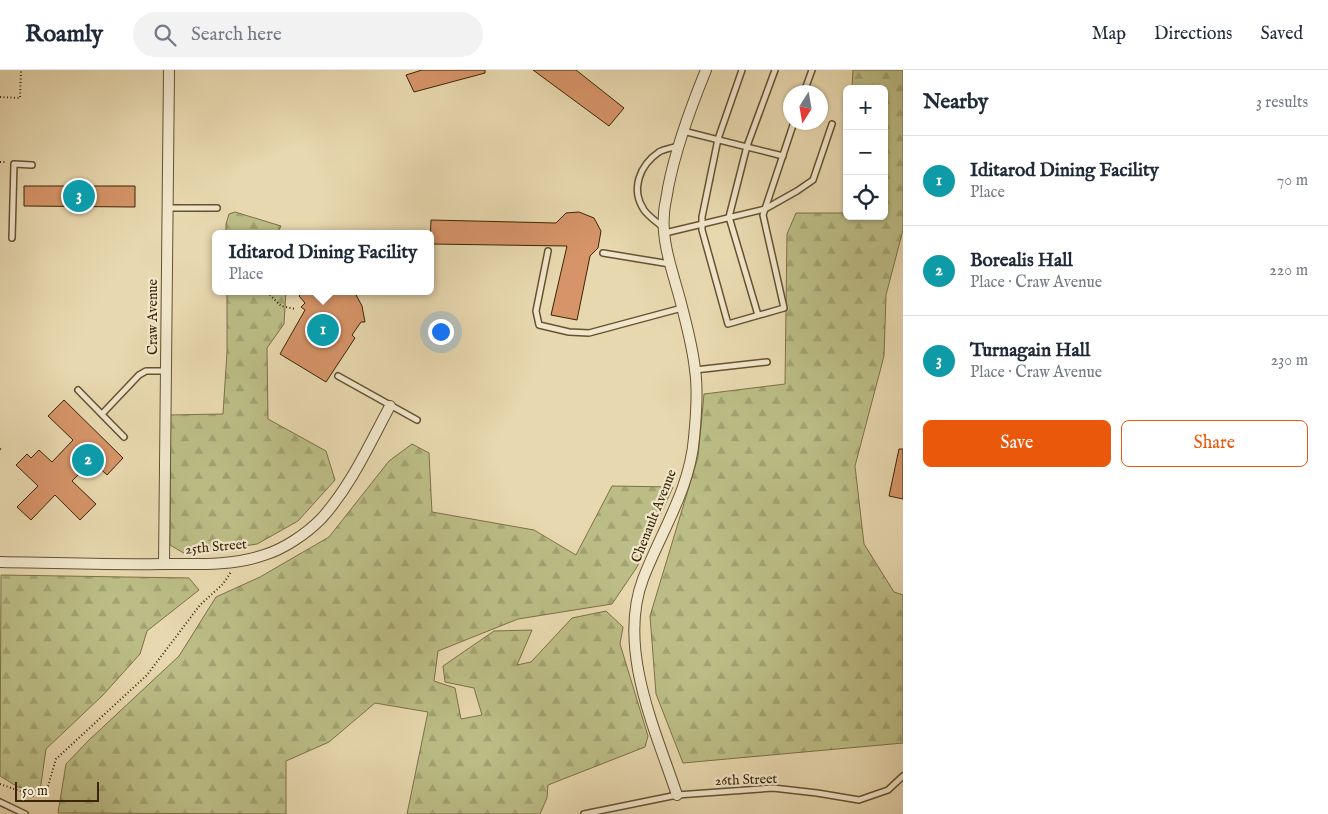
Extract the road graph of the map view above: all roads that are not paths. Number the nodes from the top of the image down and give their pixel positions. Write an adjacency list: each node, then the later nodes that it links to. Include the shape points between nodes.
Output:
1 (169, 70): 15 (street, Craw Avenue)
2 (706, 70): 9 (street, Chenault Avenue)
3 (742, 70): 10 (lane)
4 (775, 70): 12 (lane)
5 (812, 70): 6 (lane)
6 (807, 85)
7 (832, 124): 17 (lane, via 814,180)
8 (791, 130): 13 (lane)
9 (683, 131): 10 (lane); 11 (street, Chenault Avenue)
10 (718, 139): 12 (lane); 19 (lane)
11 (678, 146): 20 (street, Chenault Avenue, via 664,215); 20 (lane, via 660,152 647,163 640,174 636,192 643,209)
12 (747, 146): 13 (lane); 18 (lane)
13 (783, 156): 17 (lane)
14 (32, 165): 21 (lane, via 14,164)
15 (167, 208): 16 (lane); 28 (street, Craw Avenue)
16 (217, 208)
17 (765, 209): 18 (lane); 26 (lane, via 763,215 784,308)
18 (729, 217): 19 (lane); 26 (lane)
19 (702, 224): 20 (lane); 26 (lane, via 728,324)
20 (665, 230): 24 (street, Chenault Avenue)
21 (12, 238)
22 (548, 251): 25 (lane, via 536,311 540,325 569,332 589,332)
23 (603, 252): 24 (lane)
24 (670, 264): 25 (street, Chenault Avenue)
25 (682, 308): 29 (street, Chenault Avenue)
26 (758, 315)
27 (767, 362): 29 (lane)
28 (166, 370): 33 (lane, via 146,371 139,375); 37 (street, Craw Avenue)
29 (695, 370): 39 (street, Chenault Avenue, via 694,439 688,470 643,581 635,612 639,674)
30 (338, 376): 32 (lane)
31 (78, 390): 33 (lane)
32 (390, 406): 34 (lane); 37 (street, 25th Street, via 347,485 320,520 285,546 264,555 232,562)
33 (102, 414): 35 (lane)
34 (417, 420)
35 (124, 437)
36 (0, 562): 37 (street, 25th Street)
37 (164, 564)
38 (903, 776): 39 (lane, 26th Street, via 888,790 859,800 773,788)
39 (677, 795): 42 (lane, 26th Street)
40 (0, 802): 41 (lane)
41 (25, 814)
42 (584, 814)

